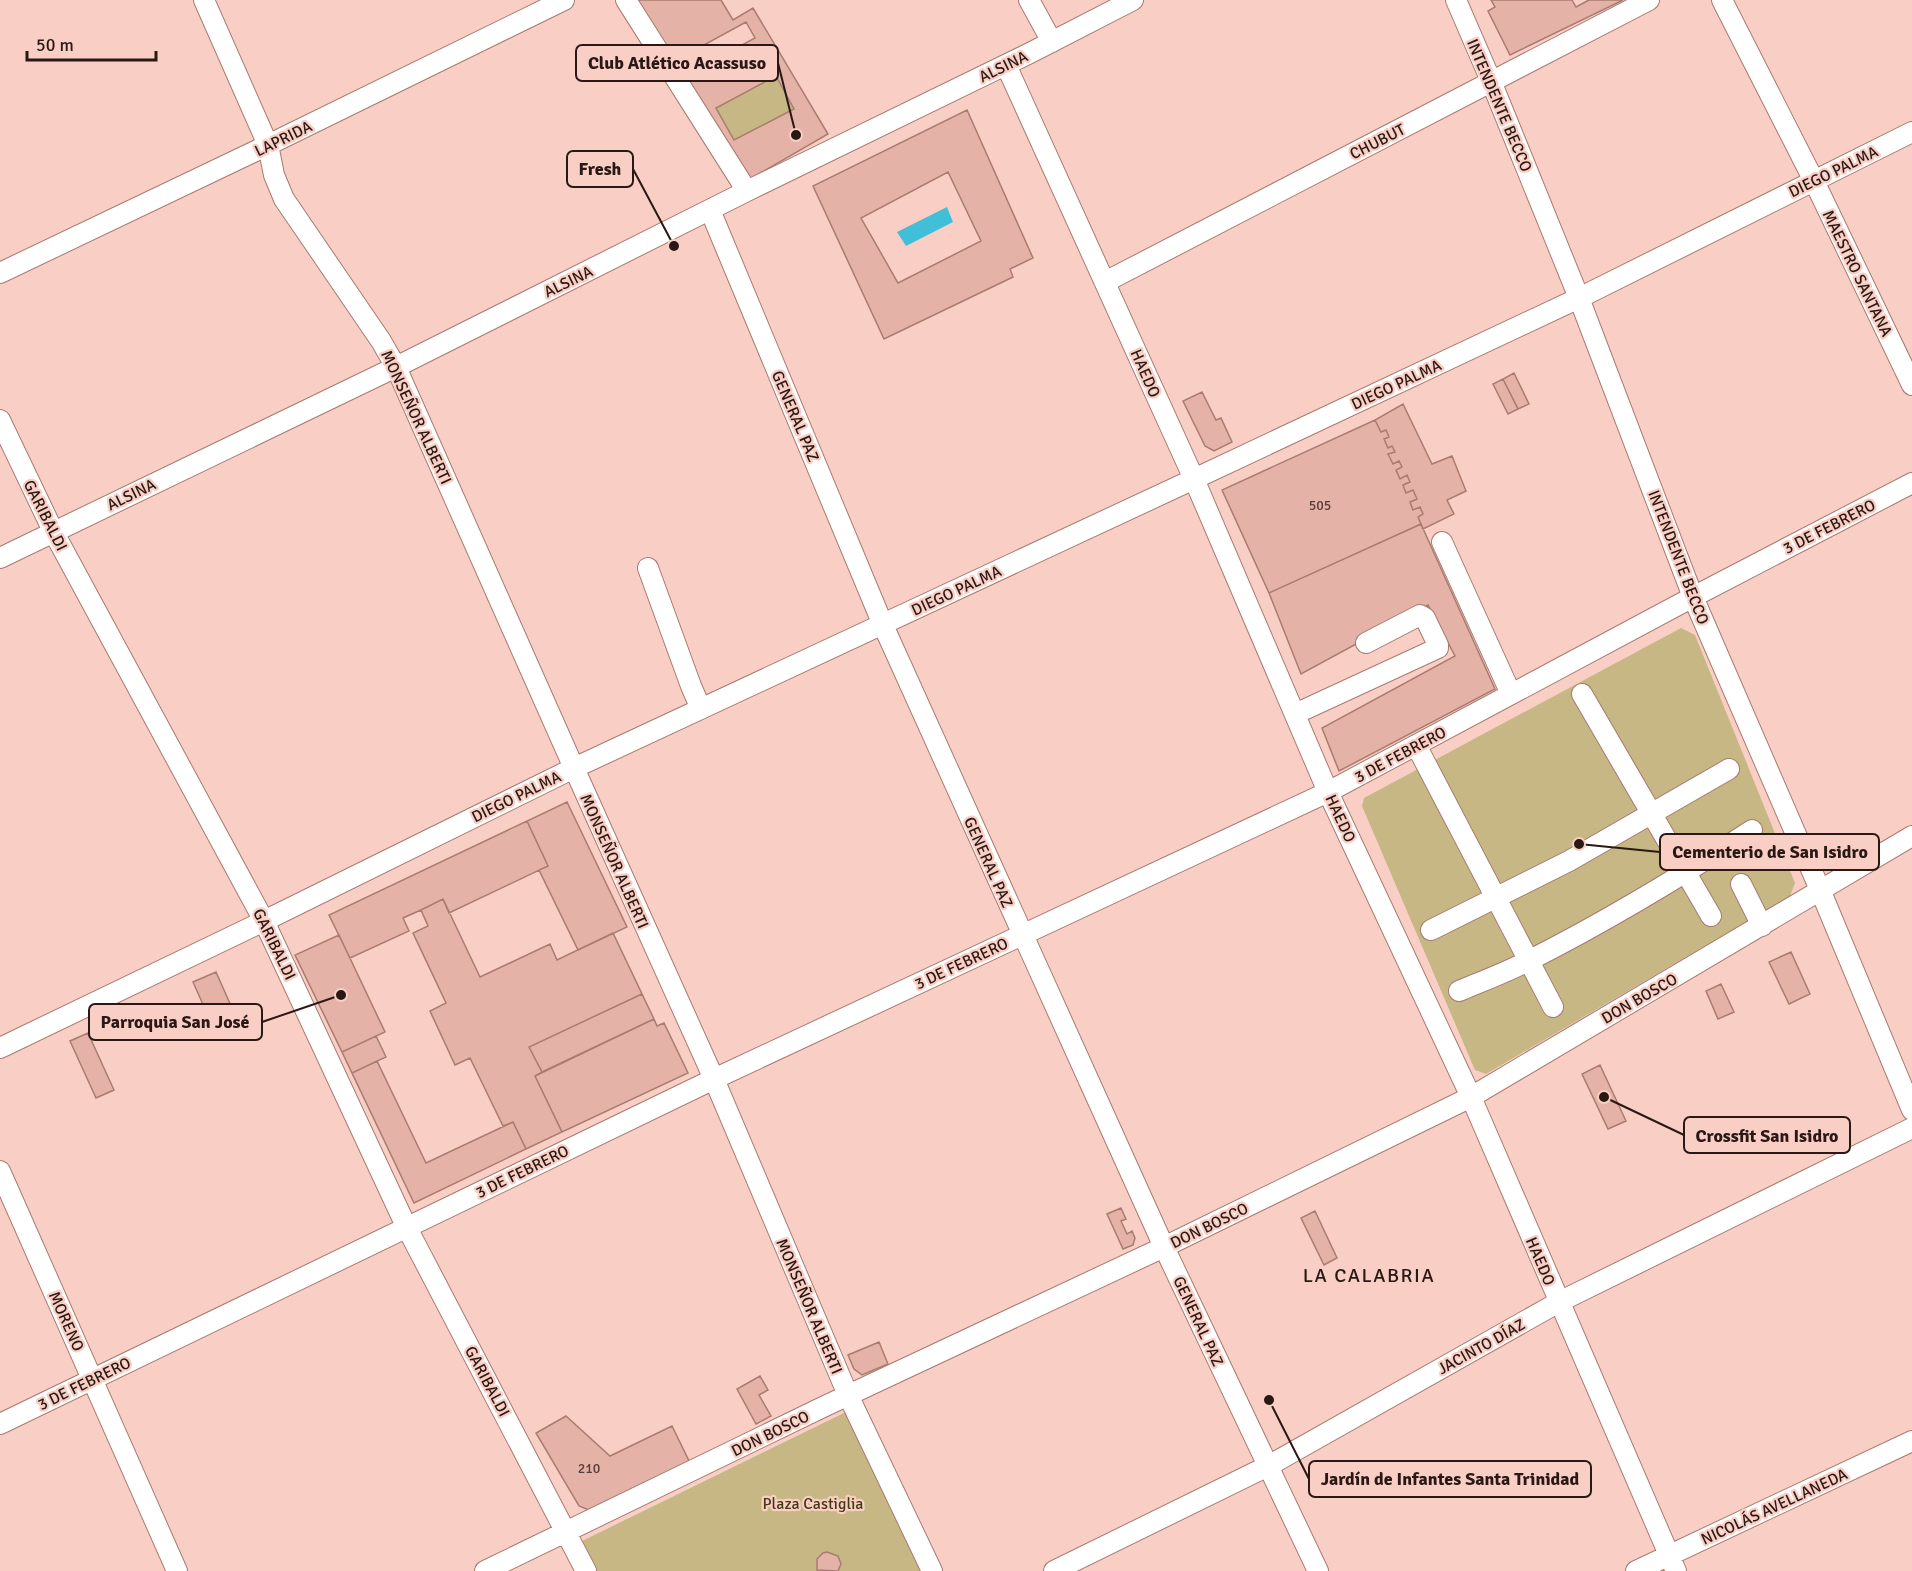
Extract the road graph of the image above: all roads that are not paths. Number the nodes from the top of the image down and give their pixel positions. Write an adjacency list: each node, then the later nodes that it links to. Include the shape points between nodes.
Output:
1 (204, 0): 13 (street, MONSEÑOR ALBERTI)
2 (564, 0): 13 (street, LAPRIDA)
3 (626, 0): 15 (street)
4 (1029, 0): 9 (street)
5 (1133, 0): 9 (street, ALSINA)
6 (1456, 0): 11 (street, INTENDENTE BECCO)
7 (1649, 0): 11 (street, CHUBUT)
8 (1722, 0): 14 (street, MAESTRO SANTANA)
9 (1052, 42): 10 (street, ALSINA)
10 (1006, 65): 15 (street, ALSINA); 18 (street, HAEDO)
11 (1491, 81): 18 (street, CHUBUT); 19 (street, INTENDENTE BECCO)
12 (1912, 132): 14 (street, DIEGO PALMA)
13 (268, 145): 17 (street, LAPRIDA); 20 (street, MONSEÑOR ALBERTI, via 284,199)
14 (1814, 181): 19 (street, DIEGO PALMA); 21 (street, MAESTRO SANTANA)
15 (747, 191): 16 (street, ALSINA)
16 (710, 210): 20 (street, ALSINA); 30 (street, GENERAL PAZ)
17 (0, 273)
18 (1105, 282): 23 (street, HAEDO)
19 (1579, 298): 23 (street, DIEGO PALMA); 29 (street, INTENDENTE BECCO)
20 (396, 367): 25 (street, ALSINA); 37 (street, MONSEÑOR ALBERTI)
21 (1912, 385)
22 (0, 420): 25 (street, GARIBALDI)
23 (1194, 479): 30 (street, DIEGO PALMA); 35 (street, HAEDO)
24 (1912, 483): 29 (street, 3 DE FEBRERO)
25 (53, 531): 27 (street, ALSINA); 48 (street, GARIBALDI)
26 (1442, 542): 32 (street)
27 (0, 558)
28 (648, 568): 34 (street)
29 (1693, 597): 32 (street, 3 DE FEBRERO); 45 (street, INTENDENTE BECCO)
30 (883, 625): 34 (street, DIEGO PALMA); 51 (street, GENERAL PAZ)
31 (1366, 643): 35 (street, via 1420,615 1438,648)
32 (1511, 694): 36 (street, 3 DE FEBRERO)
33 (1582, 694): 40 (street)
34 (702, 709): 37 (street, DIEGO PALMA)
35 (1295, 714): 39 (street, HAEDO)
36 (1416, 745): 39 (street, 3 DE FEBRERO); 46 (street)
37 (574, 768): 48 (street, DIEGO PALMA); 56 (street, MONSEÑOR ALBERTI)
38 (1729, 769): 40 (street)
39 (1328, 792): 51 (street, 3 DE FEBRERO); 57 (street, HAEDO)
40 (1652, 813): 43 (street); 46 (street)
41 (1752, 830): 43 (street)
42 (1912, 837): 45 (street, DON BOSCO)
43 (1687, 873): 47 (street); 52 (street)
44 (1741, 884): 49 (street)
45 (1821, 892): 49 (street, DON BOSCO); 58 (street, INTENDENTE BECCO)
46 (1496, 899): 50 (street); 52 (street)
47 (1711, 916)
48 (264, 921): 55 (street, DIEGO PALMA); 61 (street, GARIBALDI)
49 (1762, 926): 57 (street, DON BOSCO)
50 (1431, 930)
51 (1022, 935): 56 (street, 3 DE FEBRERO); 62 (street, GENERAL PAZ)
52 (1529, 961): 53 (street); 54 (street)
53 (1459, 991)
54 (1553, 1007)
55 (0, 1048)
56 (714, 1078): 61 (street, 3 DE FEBRERO); 65 (street, MONSEÑOR ALBERTI)
57 (1471, 1097): 62 (street, DON BOSCO); 63 (street, HAEDO)
58 (1912, 1110)
59 (1912, 1128): 63 (street, JACINTO DÍAZ)
60 (0, 1171): 64 (street, MORENO)
61 (406, 1226): 64 (street, 3 DE FEBRERO); 69 (street, GARIBALDI)
62 (1164, 1247): 65 (street, DON BOSCO); 68 (street, GENERAL PAZ)
63 (1559, 1302): 68 (street, JACINTO DÍAZ); 70 (street, HAEDO)
64 (93, 1379): 66 (street, 3 DE FEBRERO); 71 (street, MORENO)
65 (848, 1395): 69 (street, DON BOSCO); 74 (street, MONSEÑOR ALBERTI)
66 (0, 1424)
67 (1912, 1441): 70 (street, NICOLÁS AVELLANEDA)
68 (1268, 1466): 75 (street, JACINTO DÍAZ); 76 (street, GENERAL PAZ)
69 (566, 1531): 72 (street, DON BOSCO); 73 (street, GARIBALDI)
70 (1672, 1563): 77 (street, NICOLÁS AVELLANEDA)
71 (177, 1571)
72 (485, 1571)
73 (586, 1571)
74 (932, 1571)
75 (1054, 1571)
76 (1318, 1571)
77 (1636, 1571)

